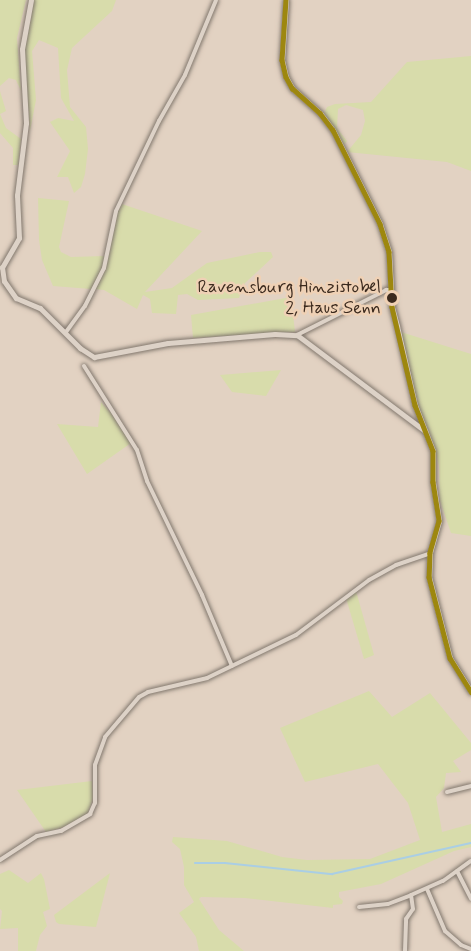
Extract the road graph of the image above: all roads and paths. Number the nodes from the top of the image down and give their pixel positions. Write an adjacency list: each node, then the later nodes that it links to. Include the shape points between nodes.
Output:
1 (32, 0): 5 (street, via 22,49 26,123 17,195 19,238 4,260 2,273 16,298 40,308)
2 (216, 0): 5 (street, via 185,75 116,211 104,268 85,306)
3 (286, 0): 4 (street, via 282,60 286,77 292,88 320,113 339,141 385,239 391,263)
4 (391, 291): 6 (street); 8 (street, via 412,393)
5 (66, 332): 6 (street, via 88,356 94,357 168,343)
6 (297, 335): 8 (street)
7 (84, 366): 10 (street, via 134,444 147,481 198,584)
8 (425, 431): 9 (street, via 433,451 439,521)
9 (430, 553): 10 (street, via 369,580 296,635); 11 (street, via 429,577 450,658)
10 (232, 666): 14 (street, via 198,681 148,692 116,721 98,753 95,803 90,814 61,831 37,836)
11 (471, 692)
12 (471, 786): 13 (street)
13 (447, 792)
14 (0, 860)
15 (471, 861): 16 (street)
16 (458, 871): 17 (street); 19 (street)
17 (426, 889): 18 (street); 21 (street, via 445,931)
18 (411, 895): 20 (street, via 388,904); 22 (street, via 413,909 406,919)
19 (471, 899)
20 (359, 907)
21 (471, 949)
22 (405, 951)

